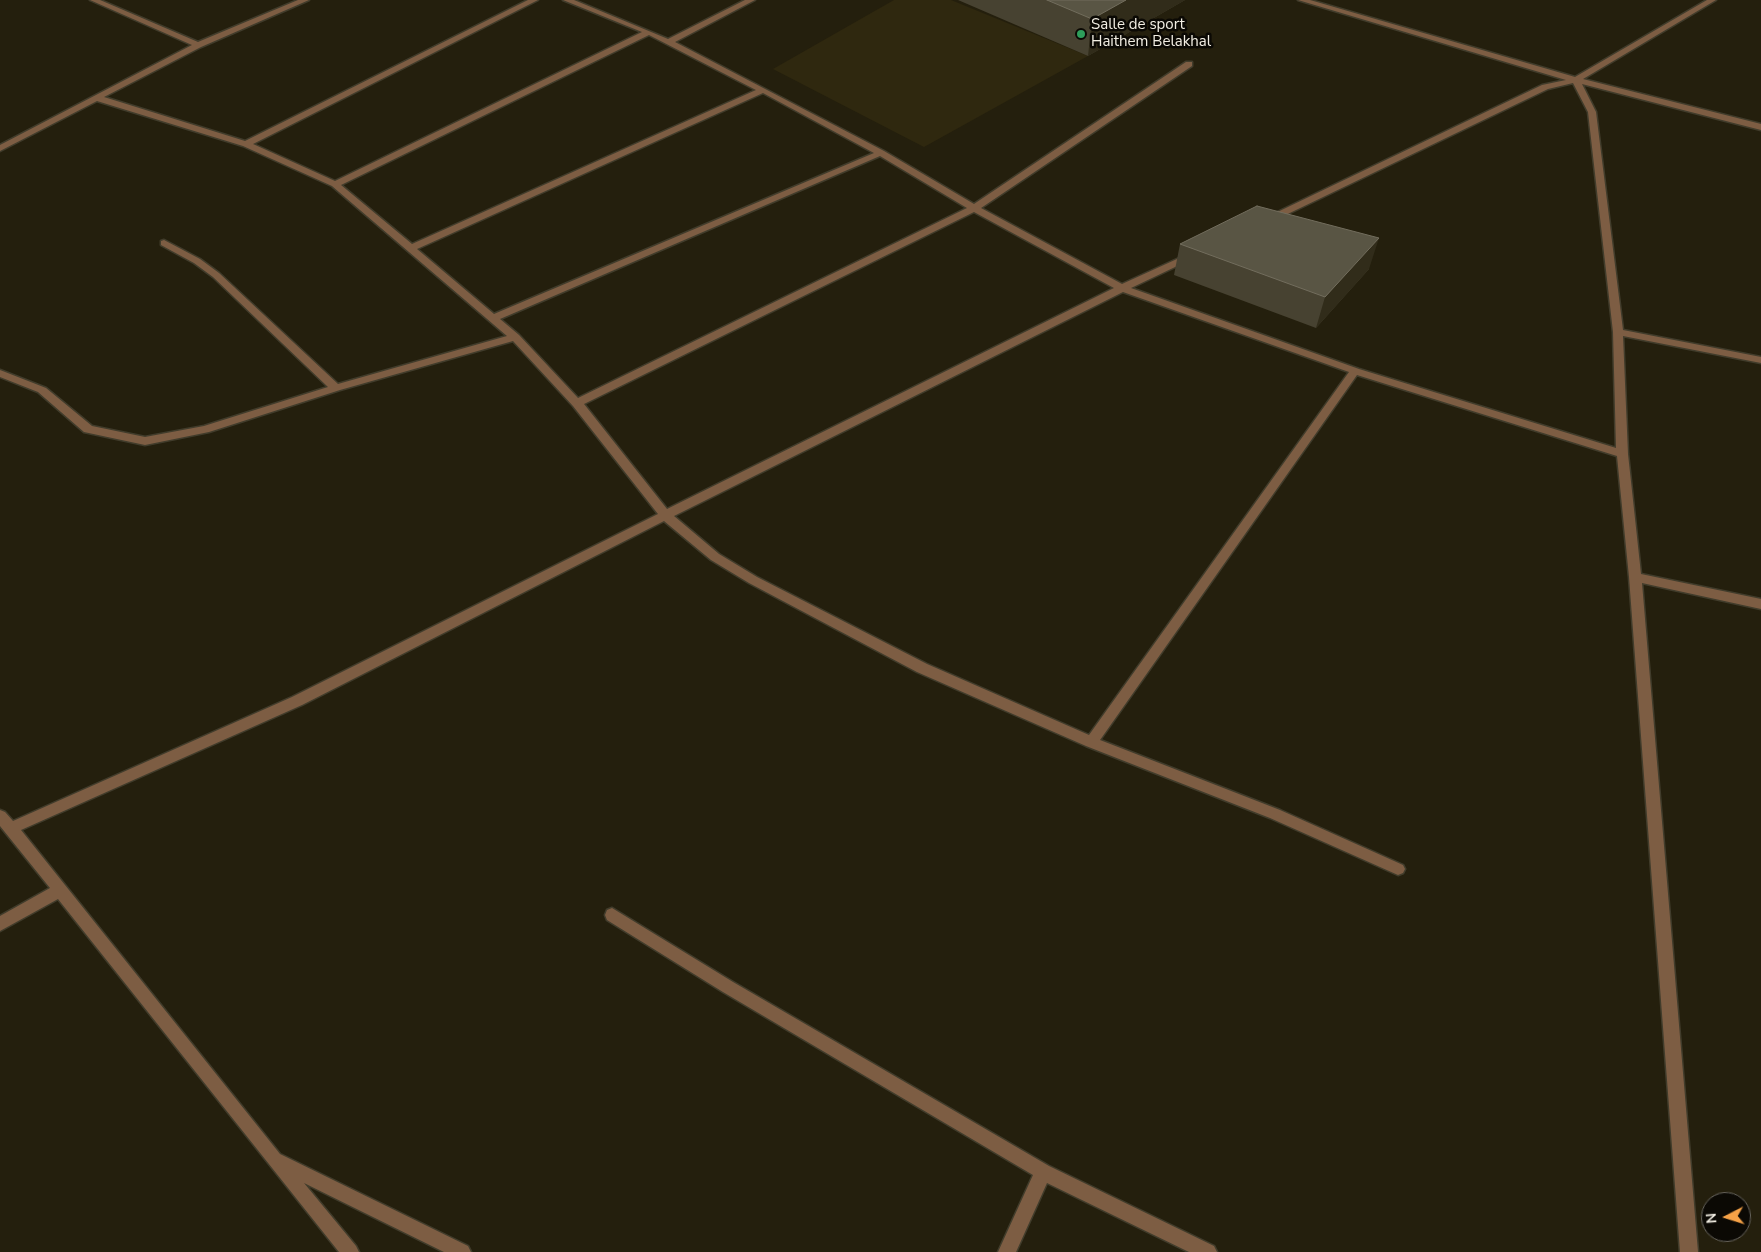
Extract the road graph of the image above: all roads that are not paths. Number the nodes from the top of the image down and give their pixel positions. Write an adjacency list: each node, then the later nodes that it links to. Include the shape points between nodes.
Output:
1 (94, 0): 10 (street)
2 (305, 0): 10 (street)
3 (534, 0): 16 (street)
4 (567, 0): 8 (street)
5 (751, 0): 9 (street)
6 (1302, 0): 12 (street)
7 (1712, 0): 12 (street)
8 (649, 32): 9 (street); 19 (street)
9 (670, 41): 13 (street)
10 (198, 44): 14 (street)
11 (1190, 64): 20 (street)
12 (1576, 80): 15 (street); 21 (street, via 1545,87); 27 (street, via 1592,112)
13 (763, 90): 18 (street); 23 (street)
14 (97, 98): 16 (street); 17 (street)
15 (1761, 127)
16 (246, 144): 19 (street)
17 (0, 148)
18 (881, 153): 20 (street); 26 (street)
19 (335, 184): 23 (street)
20 (974, 208): 25 (street); 33 (street)
21 (1259, 224)
22 (164, 243): 32 (street, via 216,275)
23 (411, 248): 26 (street)
24 (1200, 252): 25 (street)
25 (1122, 288): 30 (street); 35 (street)
26 (492, 318): 28 (street)
27 (1618, 332): 29 (street); 34 (street)
28 (515, 337): 32 (street); 33 (street)
29 (1761, 360)
30 (1355, 371): 34 (street); 38 (street)
31 (0, 374): 32 (street, via 42,390 88,429 145,441 205,429)
32 (336, 388)
33 (577, 404): 35 (street)
34 (1622, 454): 36 (street)
35 (665, 515): 38 (street, via 716,557 813,613 922,668); 40 (street, via 297,701)
36 (1635, 577): 37 (street); 51 (street)
37 (1761, 604)
38 (1091, 742): 41 (street, via 1275,814)
39 (0, 816): 40 (street)
40 (11, 828): 42 (street)
41 (1398, 869)
42 (60, 890): 44 (street); 45 (street)
43 (612, 915): 46 (street)
44 (0, 924)
45 (274, 1160): 47 (street); 48 (street)
46 (1043, 1172): 49 (street); 50 (street)
47 (350, 1252)
48 (462, 1252)
49 (1007, 1252)
50 (1208, 1252)
51 (1689, 1252)

